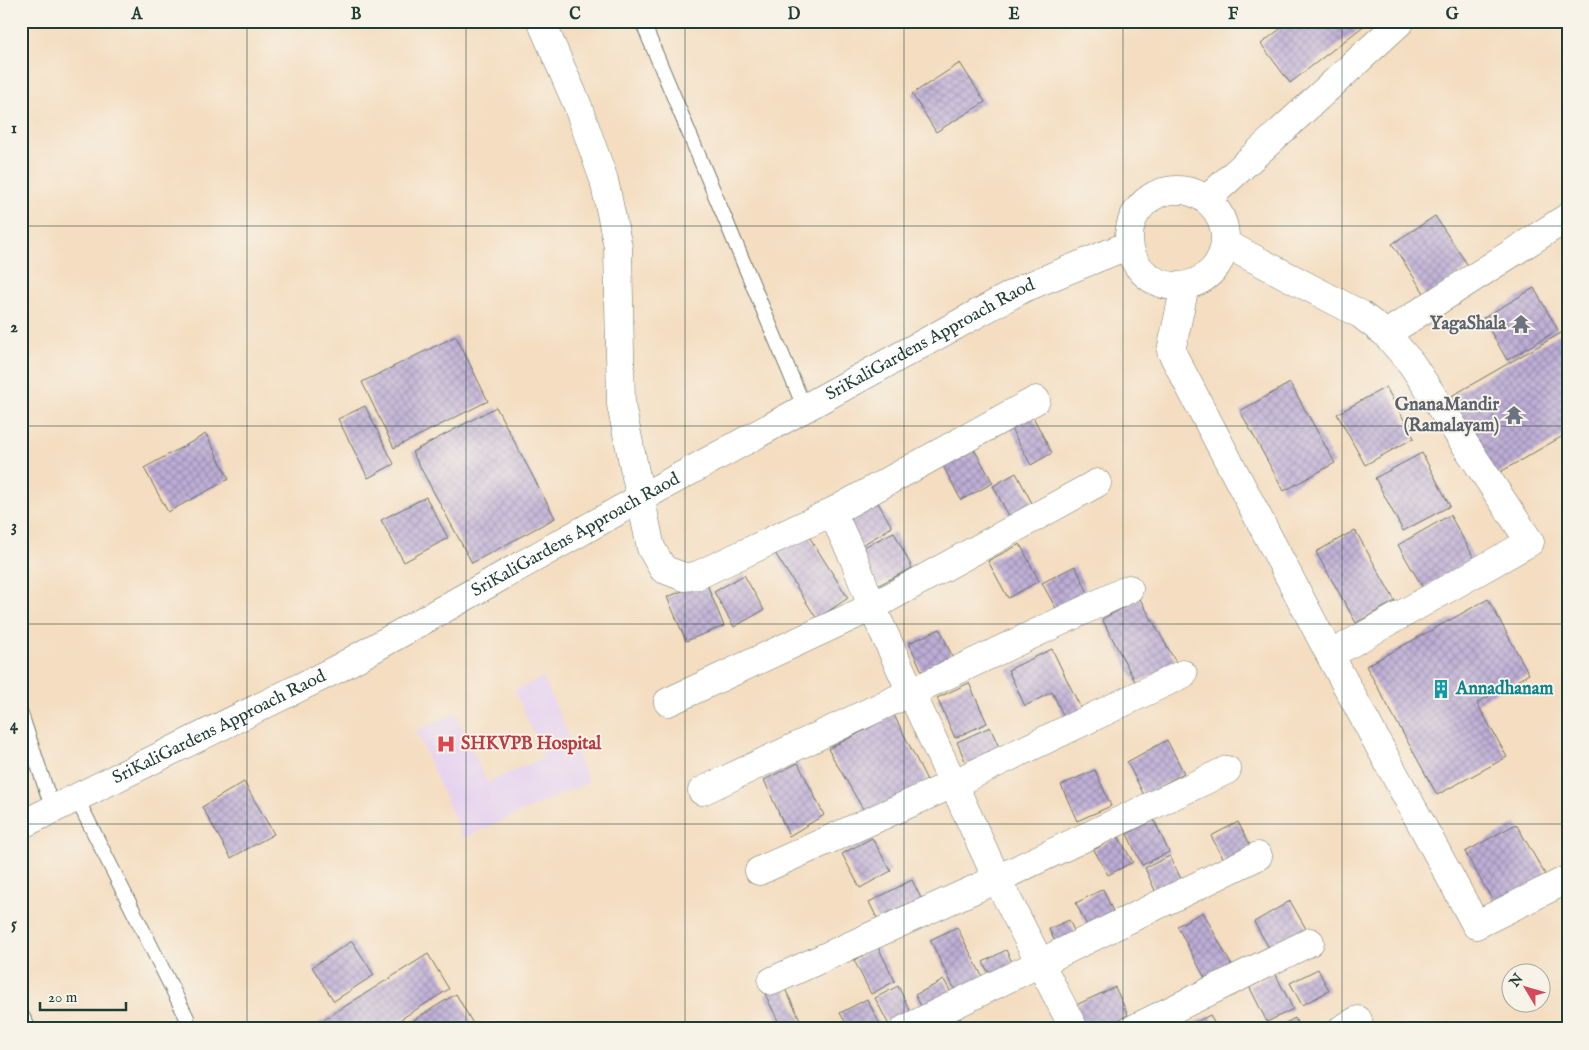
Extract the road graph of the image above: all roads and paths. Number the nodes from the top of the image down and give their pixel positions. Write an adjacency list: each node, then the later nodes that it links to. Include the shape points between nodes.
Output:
1 (542, 21): 13 (street, via 578,104 604,180 618,247 621,405)
2 (642, 21): 11 (lane)
3 (1401, 21): 4 (street)
4 (1207, 200): 6 (street, via 1225,227); 7 (street, via 1192,192 1159,193 1134,215)
5 (1568, 217): 9 (street)
6 (1226, 244): 8 (street, via 1212,272 1199,282); 9 (street, via 1360,314)
7 (1129, 245): 8 (street, via 1142,272 1169,286); 11 (street, SriKaliGardens Approach Raod, via 1024,288)
8 (1185, 286): 17 (street, via 1170,350)
9 (1386, 334): 17 (street, via 1411,363 1530,542)
10 (1036, 400): 14 (street)
11 (805, 409): 13 (street, SriKaliGardens Approach Raod)
12 (1098, 483): 16 (street)
13 (639, 499): 14 (street, via 656,560 662,569 684,577 720,567); 25 (street, SriKaliGardens Approach Raod, via 337,669)
14 (832, 512): 16 (street)
15 (1129, 589): 19 (street)
16 (872, 607): 19 (street); 20 (street)
17 (1330, 655): 31 (street, via 1476,925)
18 (1183, 674): 23 (street)
19 (911, 693): 23 (street); 24 (street)
20 (668, 702)
21 (21, 714): 26 (lane)
22 (1227, 770): 30 (street)
23 (953, 784): 29 (street); 30 (street)
24 (702, 791)
25 (77, 799): 26 (street, SriKaliGardens Approach Raod); 36 (lane)
26 (53, 810): 27 (street, SriKaliGardens Approach Raod)
27 (21, 825)
28 (1258, 856): 33 (street)
29 (759, 871)
30 (996, 879): 33 (street); 34 (street)
31 (1568, 879)
32 (1310, 942): 40 (street)
33 (1041, 964): 38 (street); 39 (street)
34 (772, 981)
35 (21, 1014): 37 (lane)
36 (187, 1018)
37 (29, 1029)
38 (905, 1029)
39 (1074, 1029)
40 (1133, 1029)

